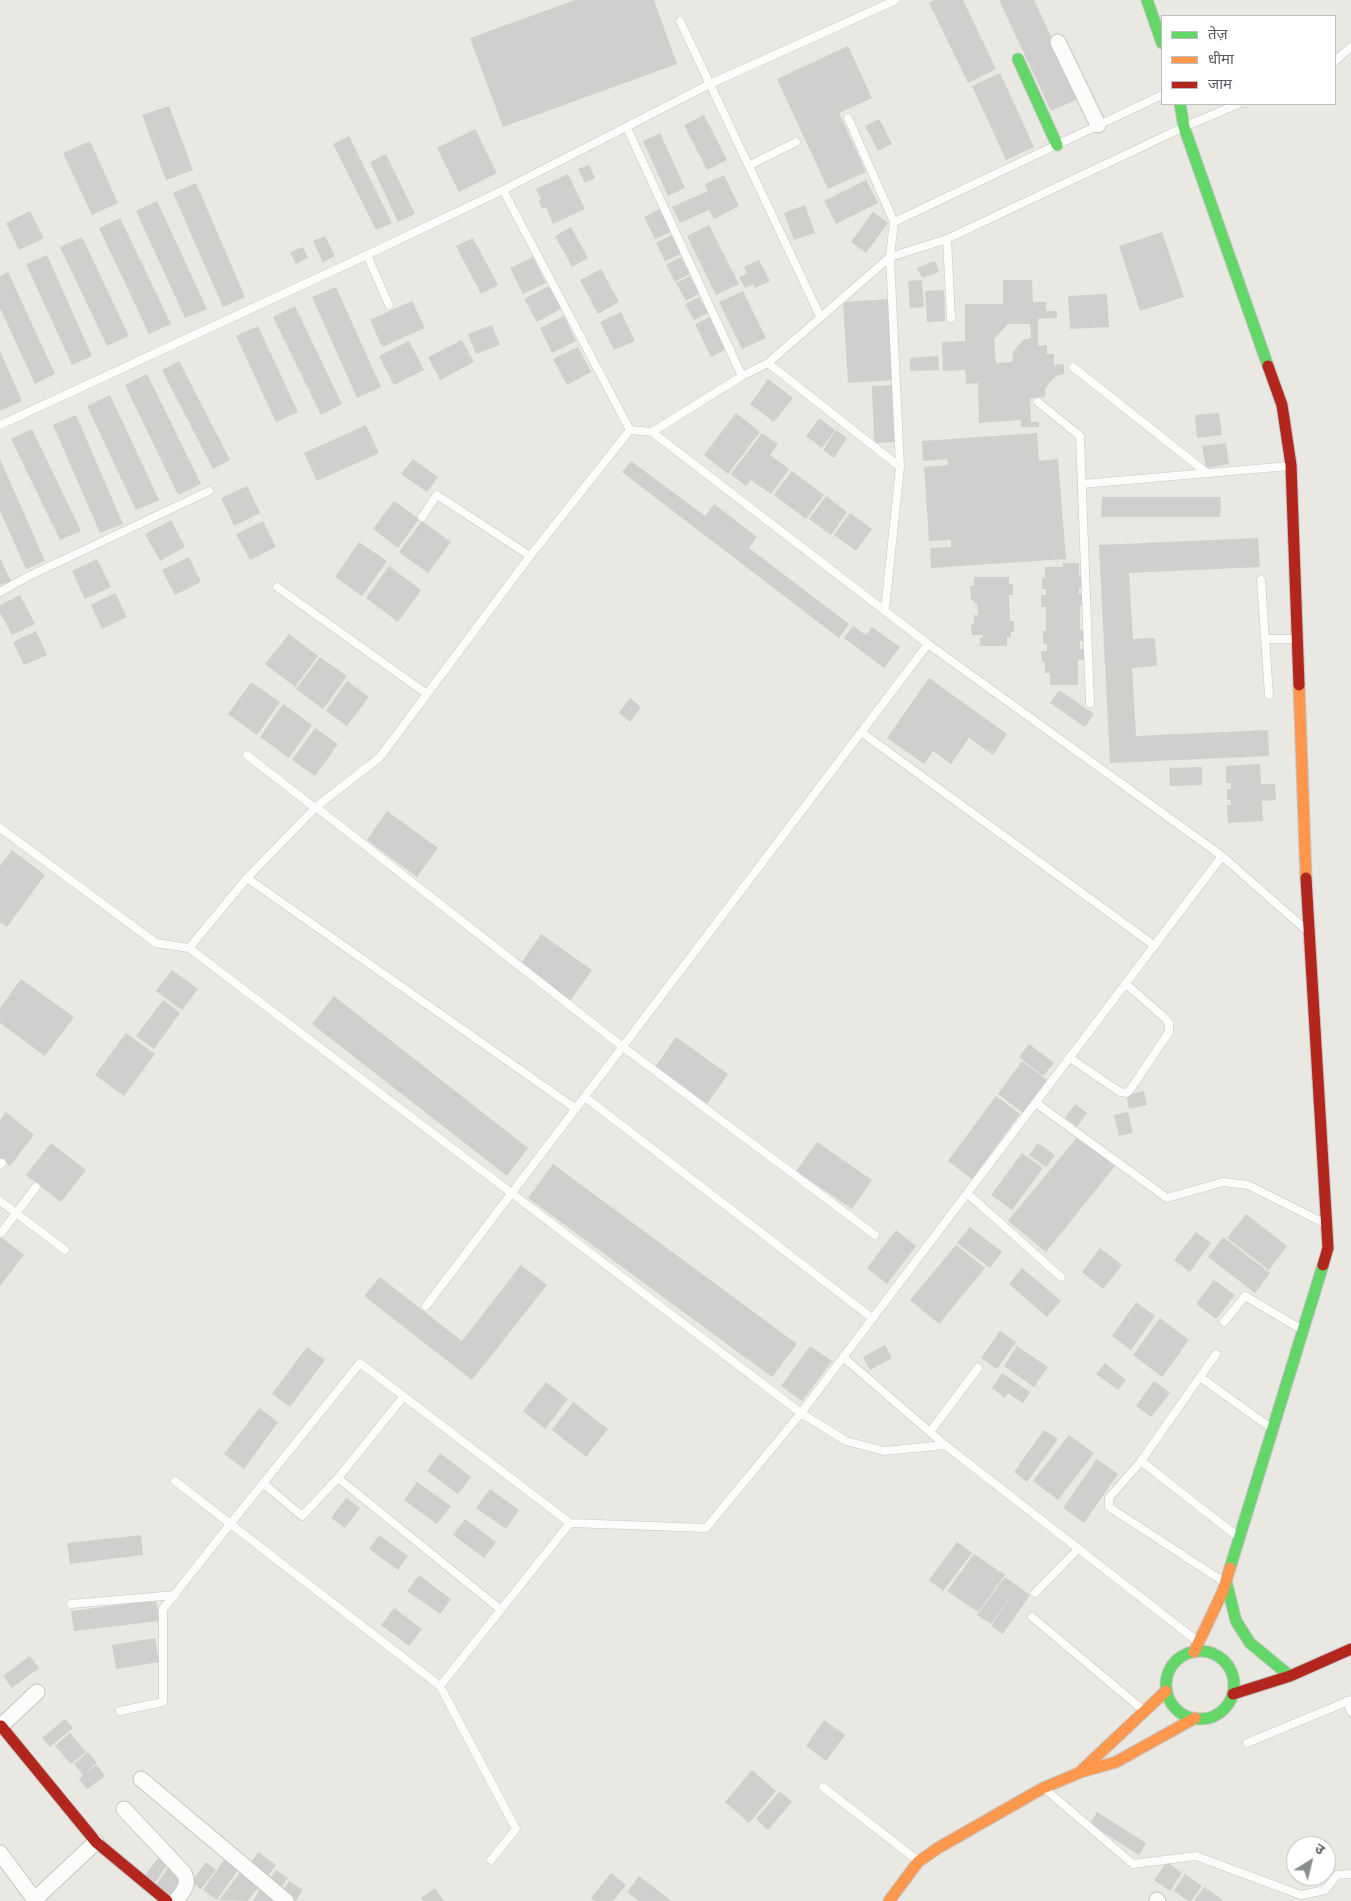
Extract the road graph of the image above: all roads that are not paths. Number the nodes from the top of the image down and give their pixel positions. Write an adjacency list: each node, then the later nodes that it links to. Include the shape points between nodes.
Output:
1 (896, 0): 9 (lane)
2 (1147, 0): 4 (street)
3 (680, 21): 9 (lane)
4 (1161, 40)
5 (1058, 42): 14 (street)
6 (1351, 47): 8 (lane)
7 (1018, 59): 18 (street)
8 (1336, 60)
9 (710, 84): 16 (lane); 19 (lane)
10 (1161, 95): 14 (lane)
11 (1180, 105): 15 (street)
12 (1236, 105): 15 (lane)
13 (848, 118): 21 (lane)
14 (1098, 125): 18 (lane)
15 (1184, 127): 22 (lane); 35 (street, via 1282,405)
16 (628, 128): 20 (lane); 30 (lane)
17 (796, 142): 19 (lane)
18 (1057, 145): 21 (lane)
19 (750, 165): 26 (lane)
20 (503, 190): 23 (lane); 33 (lane)
21 (894, 222): 24 (lane)
22 (947, 239): 24 (lane); 27 (lane)
23 (367, 255): 25 (lane); 32 (lane)
24 (890, 257): 26 (lane); 36 (lane)
25 (389, 305)
26 (820, 316): 28 (lane)
27 (951, 318)
28 (768, 363): 30 (lane); 36 (lane)
29 (1074, 367): 37 (lane)
30 (742, 376): 34 (lane)
31 (1038, 402): 38 (lane, via 1080,436)
32 (0, 425)
33 (630, 430): 34 (lane); 41 (lane)
34 (652, 432): 45 (lane)
35 (1291, 466): 37 (lane); 47 (street)
36 (900, 467): 45 (lane)
37 (1206, 473): 38 (lane)
38 (1082, 484): 51 (lane)
39 (209, 491): 44 (lane)
40 (422, 517): 41 (lane, via 437,495)
41 (530, 556): 49 (lane)
42 (1261, 580): 46 (lane)
43 (277, 587): 49 (lane)
44 (0, 592)
45 (885, 610): 48 (lane)
46 (1265, 639): 47 (lane); 50 (lane)
47 (1298, 640): 58 (street)
48 (928, 644): 52 (lane); 56 (lane)
49 (427, 694): 54 (lane, via 380,757)
50 (1269, 695)
51 (1090, 703)
52 (861, 732): 59 (lane); 62 (lane)
53 (247, 756): 54 (lane)
54 (316, 807): 57 (lane); 62 (lane)
55 (0, 828): 60 (lane, via 156,943)
56 (1222, 856): 58 (lane); 59 (lane)
57 (247, 878): 60 (lane); 66 (lane)
58 (1308, 931): 72 (street)
59 (1155, 946): 61 (lane)
60 (189, 948): 68 (lane)
61 (1126, 984): 63 (lane); 63 (lane, via 1166,1019 1170,1028 1130,1090 1120,1092)
62 (623, 1047): 64 (lane); 74 (lane)
63 (1070, 1058): 65 (lane)
64 (585, 1097): 66 (lane); 78 (lane)
65 (1036, 1103): 69 (lane); 72 (lane, via 1167,1198 1222,1182 1248,1185)
66 (576, 1109): 68 (lane)
67 (36, 1187): 71 (lane)
68 (513, 1193): 77 (lane); 86 (lane)
69 (968, 1194): 76 (lane); 78 (lane)
70 (0, 1201): 71 (lane)
71 (17, 1213): 73 (lane); 75 (lane)
72 (1327, 1225): 80 (street, via 1328,1248)
73 (1, 1234)
74 (874, 1235)
75 (65, 1250)
76 (1061, 1277)
77 (426, 1306)
78 (872, 1318): 82 (lane)
79 (1224, 1322): 80 (lane, via 1245,1296)
80 (1303, 1330): 87 (street)
81 (1216, 1354): 84 (lane)
82 (843, 1357): 86 (lane); 88 (lane)
83 (978, 1368): 88 (lane)
84 (1200, 1377): 87 (lane); 90 (lane)
85 (404, 1396): 91 (lane); 93 (lane, via 360,1363); 95 (lane)
86 (801, 1413): 89 (lane, via 846,1441 884,1451); 95 (lane, via 706,1528)
87 (1273, 1429): 96 (street)
88 (930, 1432): 89 (lane)
89 (945, 1445): 97 (lane)
90 (1141, 1461): 96 (lane); 98 (lane, via 1109,1498 1109,1507)
91 (338, 1478): 93 (lane, via 302,1516); 102 (lane)
92 (175, 1480): 94 (lane)
93 (263, 1483): 94 (lane)
94 (231, 1522): 100 (lane); 107 (lane)
95 (570, 1523): 102 (lane)
96 (1239, 1539): 98 (street)
97 (1078, 1549): 99 (lane); 104 (lane)
98 (1226, 1582): 104 (street); 106 (street, via 1236,1621 1250,1643)
99 (1035, 1593)
100 (175, 1595): 101 (lane); 113 (lane, via 163,1609 163,1702)
101 (71, 1604)
102 (500, 1609): 107 (lane)
103 (1032, 1617): 112 (lane)
104 (1197, 1647): 108 (street, via 1177,1659 1170,1668); 110 (street, via 1221,1658 1228,1666 1233,1675)
105 (1351, 1649): 106 (street)
106 (1290, 1676): 110 (street)
107 (440, 1686): 125 (lane, via 516,1829)
108 (1166, 1691): 112 (street); 115 (street, via 1178,1711)
109 (37, 1692): 116 (street)
110 (1233, 1694): 115 (street, via 1228,1706 1220,1713 1210,1718)
111 (1349, 1701): 114 (lane); 117 (lane)
112 (1144, 1711): 118 (street)
113 (120, 1712)
114 (1351, 1712)
115 (1195, 1718): 118 (street, via 1116,1762)
116 (0, 1726): 123 (street)
117 (1247, 1743)
118 (1080, 1772): 121 (street)
119 (141, 1779): 131 (street)
120 (823, 1787): 126 (lane)
121 (1043, 1788): 126 (street); 127 (lane, via 1133,1864 1196,1856 1301,1895 1325,1890 1336,1875)
122 (124, 1809): 130 (street, via 184,1873 186,1887)
123 (96, 1842): 128 (street); 129 (street)
124 (0, 1853): 128 (street)
125 (491, 1860)
126 (918, 1862): 132 (street)
127 (1351, 1874)
128 (39, 1899)
129 (167, 1901)
130 (176, 1901)
131 (286, 1901)
132 (889, 1901)

